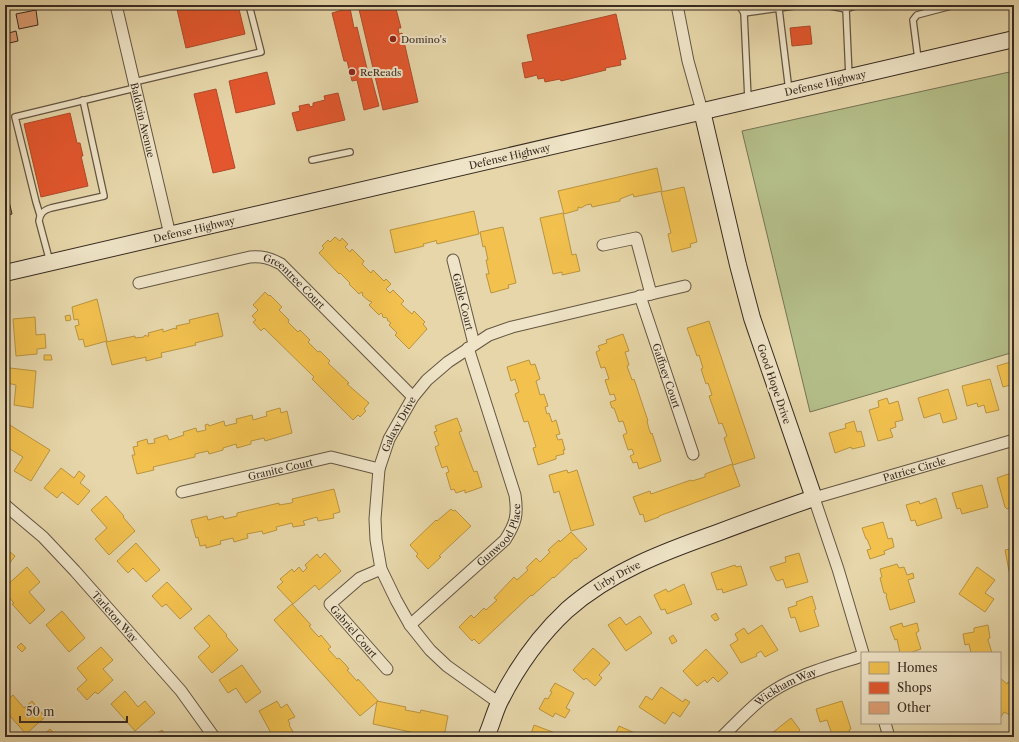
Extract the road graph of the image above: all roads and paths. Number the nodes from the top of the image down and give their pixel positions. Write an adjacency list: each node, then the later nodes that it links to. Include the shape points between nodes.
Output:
1 (116, 5): 15 (street, Baldwin Avenue)
2 (249, 5): 15 (lane, via 260,52)
3 (677, 5): 19 (street, via 688,61)
4 (739, 5): 11 (lane)
5 (801, 5): 9 (lane)
6 (825, 5): 10 (lane)
7 (858, 5): 10 (lane)
8 (955, 5): 13 (lane, via 917,15 913,20)
9 (779, 9): 11 (lane); 16 (lane)
10 (846, 9): 14 (lane)
11 (744, 13): 18 (lane)
12 (1014, 39): 13 (main road, Defense Highway)
13 (918, 61): 14 (main road, Defense Highway)
14 (849, 77): 16 (main road, Defense Highway)
15 (134, 85): 17 (lane); 23 (street, Baldwin Avenue)
16 (789, 91): 18 (main road, Defense Highway)
17 (84, 100): 22 (lane, via 104,196 51,208); 22 (lane, via 15,117)
18 (748, 100): 19 (main road, Defense Highway)
19 (702, 111): 23 (main road, Defense Highway); 37 (main road, Good Hope Drive, via 752,318)
20 (350, 152): 21 (lane)
21 (312, 160)
22 (40, 215): 26 (lane, via 39,221)
23 (170, 235): 26 (main road, Defense Highway)
24 (603, 245): 30 (street, Gaffney Court, via 636,238)
25 (453, 260): 31 (street, Gable Court)
26 (50, 263): 27 (main road, Defense Highway)
27 (5, 273)
28 (139, 283): 32 (street, Greentree Court, via 250,257 271,258 281,264)
29 (685, 286): 30 (street, Galaxy Drive)
30 (645, 295): 31 (street, Galaxy Drive, via 512,327 489,335); 34 (street, Gaffney Court)
31 (471, 346): 32 (street, Galaxy Drive, via 427,380); 40 (street, Gunwood Place, via 515,495 516,518 505,540)
32 (413, 397): 35 (street, Galaxy Drive, via 389,439)
33 (1014, 440): 37 (street, Patrice Circle)
34 (693, 454)
35 (379, 469): 36 (street, Granite Court, via 331,457); 39 (street, Galaxy Drive, via 375,519)
36 (182, 492)
37 (814, 498): 41 (street, Good Hope Drive); 44 (main road, Urby Drive, via 668,550 629,568 595,588 567,610 544,634 524,661)
38 (5, 505): 46 (street, Tarleton Way, via 43,537 76,570 181,691)
39 (381, 569): 40 (street, Galaxy Drive); 43 (street, Gabriel Court, via 360,578 330,604)
40 (410, 625): 44 (street, Galaxy Drive, via 447,666)
41 (863, 652)
42 (861, 656): 48 (street, Wickham Way, via 812,672 785,684 763,698)
43 (386, 670)
44 (499, 703): 47 (main road, Urby Drive)
45 (884, 724): 49 (street)
46 (214, 737)
47 (486, 737)
48 (722, 737)
49 (889, 737)

